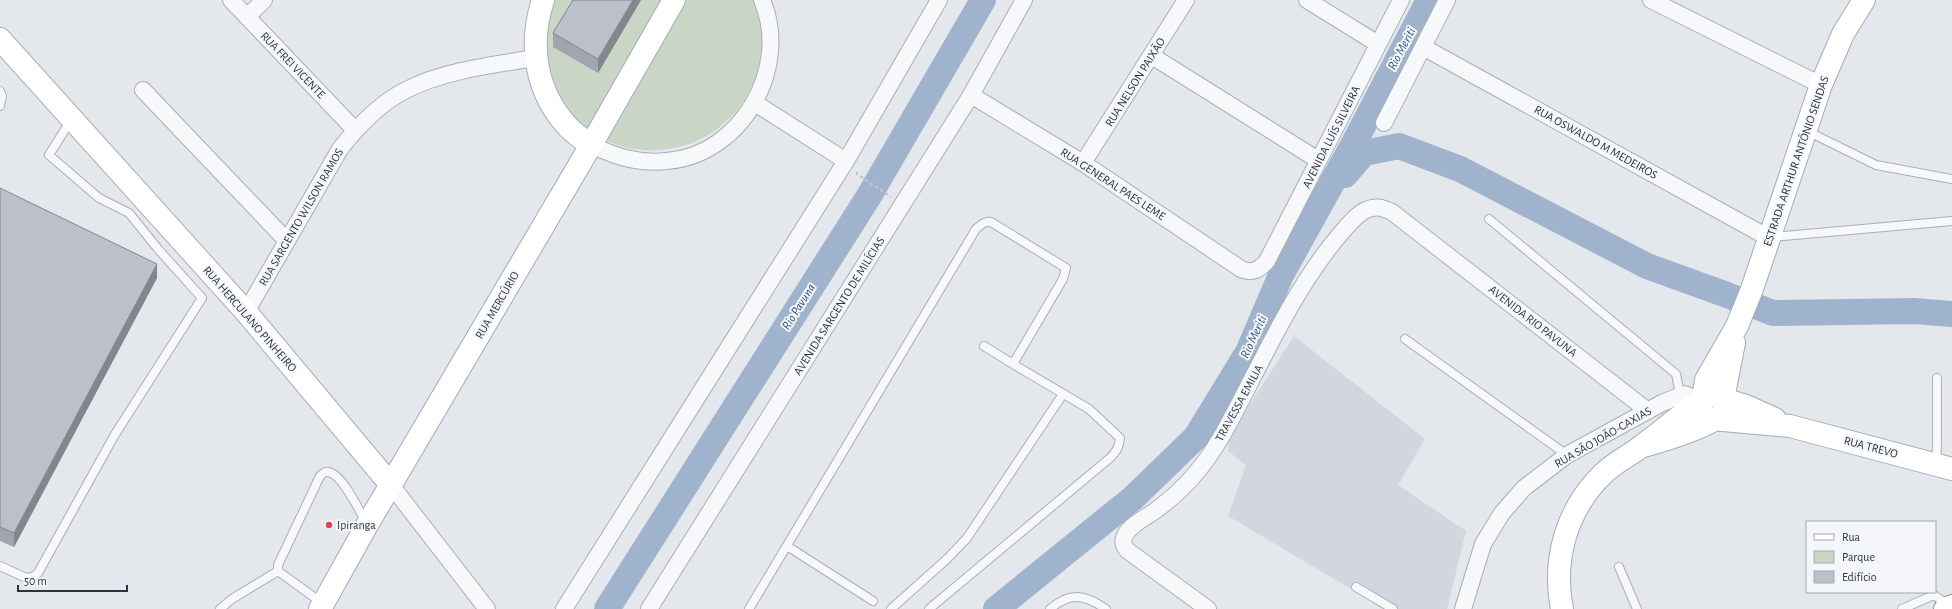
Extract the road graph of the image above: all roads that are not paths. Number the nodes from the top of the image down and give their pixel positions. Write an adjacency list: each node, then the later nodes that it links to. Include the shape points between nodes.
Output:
1 (231, 0): 14 (street, RUA FREI VICENTE)
2 (264, 0): 14 (street)
3 (544, 0): 19 (main road, via 538,16)
4 (674, 0): 30 (main road, RUA MERCÚRIO)
5 (762, 0): 24 (street, via 767,11 772,42 768,74)
6 (939, 0): 32 (street)
7 (1024, 0): 23 (street, AVENIDA SARGENTO DE MILÍCIAS)
8 (1186, 0): 18 (street, RUA NELSON PAIXÃO)
9 (1307, 0): 16 (street)
10 (1401, 0): 16 (street, AVENIDA LUÍS SILVEIRA)
11 (1447, 0): 17 (street)
12 (1651, 0): 20 (street)
13 (1864, 0): 20 (main road, ESTRADA ARTHUR ANTÔNIO SENDAS, via 1843,34)
14 (247, 17): 28 (street, RUA FREI VICENTE)
15 (0, 39): 26 (main road, RUA HERCULANO PINHEIRO)
16 (1378, 44): 31 (street, AVENIDA LUÍS SILVEIRA)
17 (1423, 47): 27 (street); 38 (street, RUA OSWALDO M MEDEIROS)
18 (1152, 56): 31 (street); 33 (street, RUA NELSON PAIXÃO)
19 (535, 58): 28 (street, RUA SARGENTO WILSON RAMOS, via 439,77 408,89 381,106); 30 (main road, via 542,84 553,108 570,129)
20 (1821, 85): 29 (main road, ESTRADA ARTHUR ANTÔNIO SENDAS)
21 (143, 90): 39 (street)
22 (0, 91): 25 (lane)
23 (971, 95): 33 (street, RUA GENERAL PAES LEME); 66 (street, AVENIDA SARGENTO DE MILÍCIAS)
24 (755, 103): 30 (street, via 739,124 719,142 695,154 669,161 642,162 616,157); 32 (street)
25 (0, 106)
26 (72, 119): 41 (main road, RUA HERCULANO PINHEIRO); 55 (lane, via 49,155 99,198 129,213 202,298 118,430 38,573 31,578 24,577)
27 (1384, 123)
28 (355, 130): 39 (street, RUA SARGENTO WILSON RAMOS, via 320,180)
29 (1807, 131): 34 (lane, via 1876,166); 38 (main road, ESTRADA ARTHUR ANTÔNIO SENDAS)
30 (591, 145): 52 (main road, RUA MERCÚRIO)
31 (1318, 160): 40 (street, AVENIDA LUÍS SILVEIRA, via 1267,261)
32 (846, 161): 65 (street)
33 (1083, 163): 40 (street, RUA GENERAL PAES LEME, via 1241,269)
34 (1952, 179)
35 (1489, 219): 47 (lane, via 1676,374)
36 (1952, 221): 38 (lane)
37 (1419, 231): 49 (street, AVENIDA RIO PAVUNA); 72 (street, TRAVESSA EMILIA, via 1392,212 1378,206 1366,210 1351,221 1313,268 1208,457 1167,502 1130,530 1124,538 1124,546 1128,552)
38 (1770, 238): 48 (main road, ESTRADA ARTHUR ANTÔNIO SENDAS, via 1739,320 1706,380)
39 (287, 241): 41 (street, RUA SARGENTO WILSON RAMOS)
40 (1255, 271)
41 (246, 312): 52 (main road, RUA HERCULANO PINHEIRO)
42 (1405, 339): 50 (lane)
43 (984, 346): 44 (lane)
44 (1013, 364): 46 (lane); 54 (lane, via 1063,278 1066,268 987,221 976,229)
45 (1937, 378): 51 (lane, via 1937,446)
46 (1063, 394): 68 (lane, via 967,538); 69 (lane, via 1089,409 1120,438 1117,450)
47 (1680, 394): 48 (street, via 1688,394); 49 (street, RUA SÃO JOÃO-CAXIAS)
48 (1714, 406): 51 (main road, RUA TREVO); 60 (main road, via 1679,416 1604,472 1589,490 1577,507 1561,551)
49 (1648, 411): 50 (street, RUA SÃO JOÃO-CAXIAS)
50 (1567, 455): 74 (street, RUA SÃO JOÃO-CAXIAS, via 1524,488 1502,513 1483,544)
51 (1944, 466)
52 (391, 485): 53 (main road, RUA MERCÚRIO); 64 (street, RUA HERCULANO PINHEIRO)
53 (367, 525): 57 (lane, via 342,483 335,475 325,472 320,476 280,559); 61 (main road, RUA MERCÚRIO)
54 (787, 546): 59 (lane); 67 (lane)
55 (0, 566)
56 (1619, 567): 75 (lane)
57 (278, 571): 61 (lane); 63 (lane)
58 (1356, 587): 73 (lane)
59 (873, 601)
60 (1561, 604)
61 (322, 606)
62 (1949, 607): 76 (lane, via 1934,595)
63 (220, 609)
64 (487, 609)
65 (564, 609)
66 (649, 609)
67 (749, 609)
68 (891, 609)
69 (929, 609)
70 (1050, 609): 71 (lane, via 1058,602 1077,596 1094,601)
71 (1106, 609)
72 (1208, 609)
73 (1393, 609)
74 (1463, 609)
75 (1637, 609)
76 (1902, 609)

